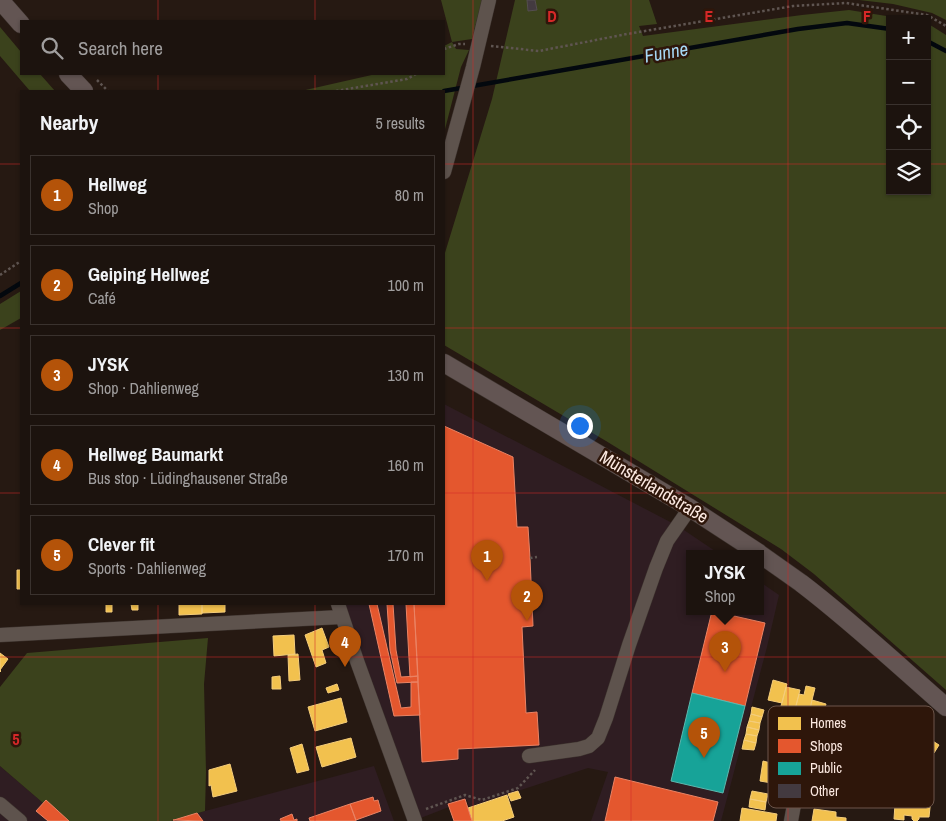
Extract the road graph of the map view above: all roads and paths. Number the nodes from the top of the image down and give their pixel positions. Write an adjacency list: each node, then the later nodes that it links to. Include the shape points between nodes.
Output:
1 (0, 0): 3 (main road)
2 (489, 0): 5 (street)
3 (20, 23)
4 (946, 26): 5 (path, via 927,15 846,3 793,6 539,51)
5 (478, 45): 6 (path, via 459,44); 12 (street)
6 (445, 49)
7 (70, 75): 9 (main road)
8 (414, 75): 11 (path)
9 (90, 85): 10 (path)
10 (105, 90)
11 (342, 90)
12 (445, 169)
13 (20, 262): 14 (path)
14 (0, 275)
15 (445, 364): 16 (main road, Münsterlandstraße)
16 (690, 508): 17 (main road, Münsterlandstraße); 26 (street, via 667,541 653,575 598,738 579,750)
17 (753, 550)
18 (537, 557): 20 (path)
19 (764, 557): 25 (main road, Münsterlandstraße, via 825,602)
20 (530, 558)
21 (533, 596): 22 (path)
22 (542, 596)
23 (339, 610): 24 (street); 30 (street)
24 (0, 635)
25 (946, 707)
26 (550, 754): 27 (street); 30 (path, via 518,788 482,800 465,796)
27 (529, 756)
28 (0, 804): 31 (street)
29 (793, 808): 32 (street)
30 (414, 817)
31 (20, 821)
32 (791, 821)

